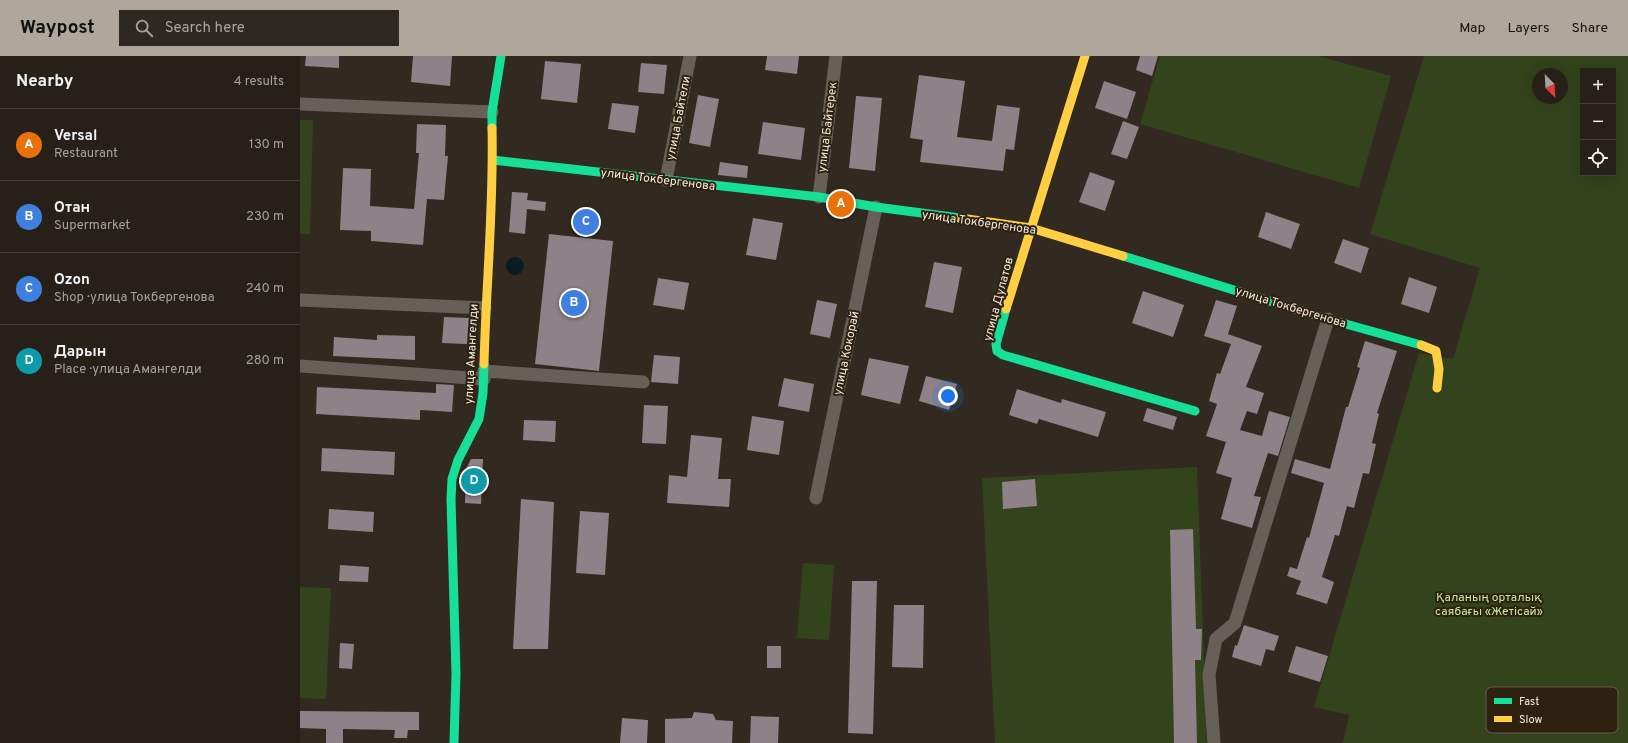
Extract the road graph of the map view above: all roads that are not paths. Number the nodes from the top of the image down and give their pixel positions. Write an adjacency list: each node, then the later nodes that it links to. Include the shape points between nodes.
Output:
1 (501, 56): 6 (street, улица Амангелди)
2 (690, 56): 8 (street, улица Байтели)
3 (836, 56): 9 (street, улица Байтерек)
4 (1085, 56): 11 (street, улица Дулатов)
5 (300, 104): 6 (street)
6 (492, 112): 7 (street, улица Амангелди)
7 (493, 160): 8 (street, улица Токбергенова); 13 (street, улица Амангелди)
8 (666, 180): 9 (street, улица Токбергенова)
9 (819, 197): 10 (street, улица Токбергенова)
10 (876, 207): 11 (street, улица Токбергенова); 20 (street, улица Кокорай)
11 (1031, 228): 14 (street, улица Токбергенова); 19 (street, улица Дулатов, via 996,344 997,351 1002,355)
12 (300, 300): 13 (street)
13 (486, 308): 16 (street, улица Амангелди)
14 (1328, 319): 18 (street, улица Токбергенова, via 1436,351 1440,370); 22 (street, via 1235,623 1216,639 1209,675)
15 (300, 366): 16 (street)
16 (484, 375): 17 (street); 21 (street, улица Амангелди, via 479,420 458,460 452,479 456,673)
17 (642, 382)
18 (1437, 388)
19 (1195, 411)
20 (816, 498)
21 (454, 743)
22 (1214, 743)

